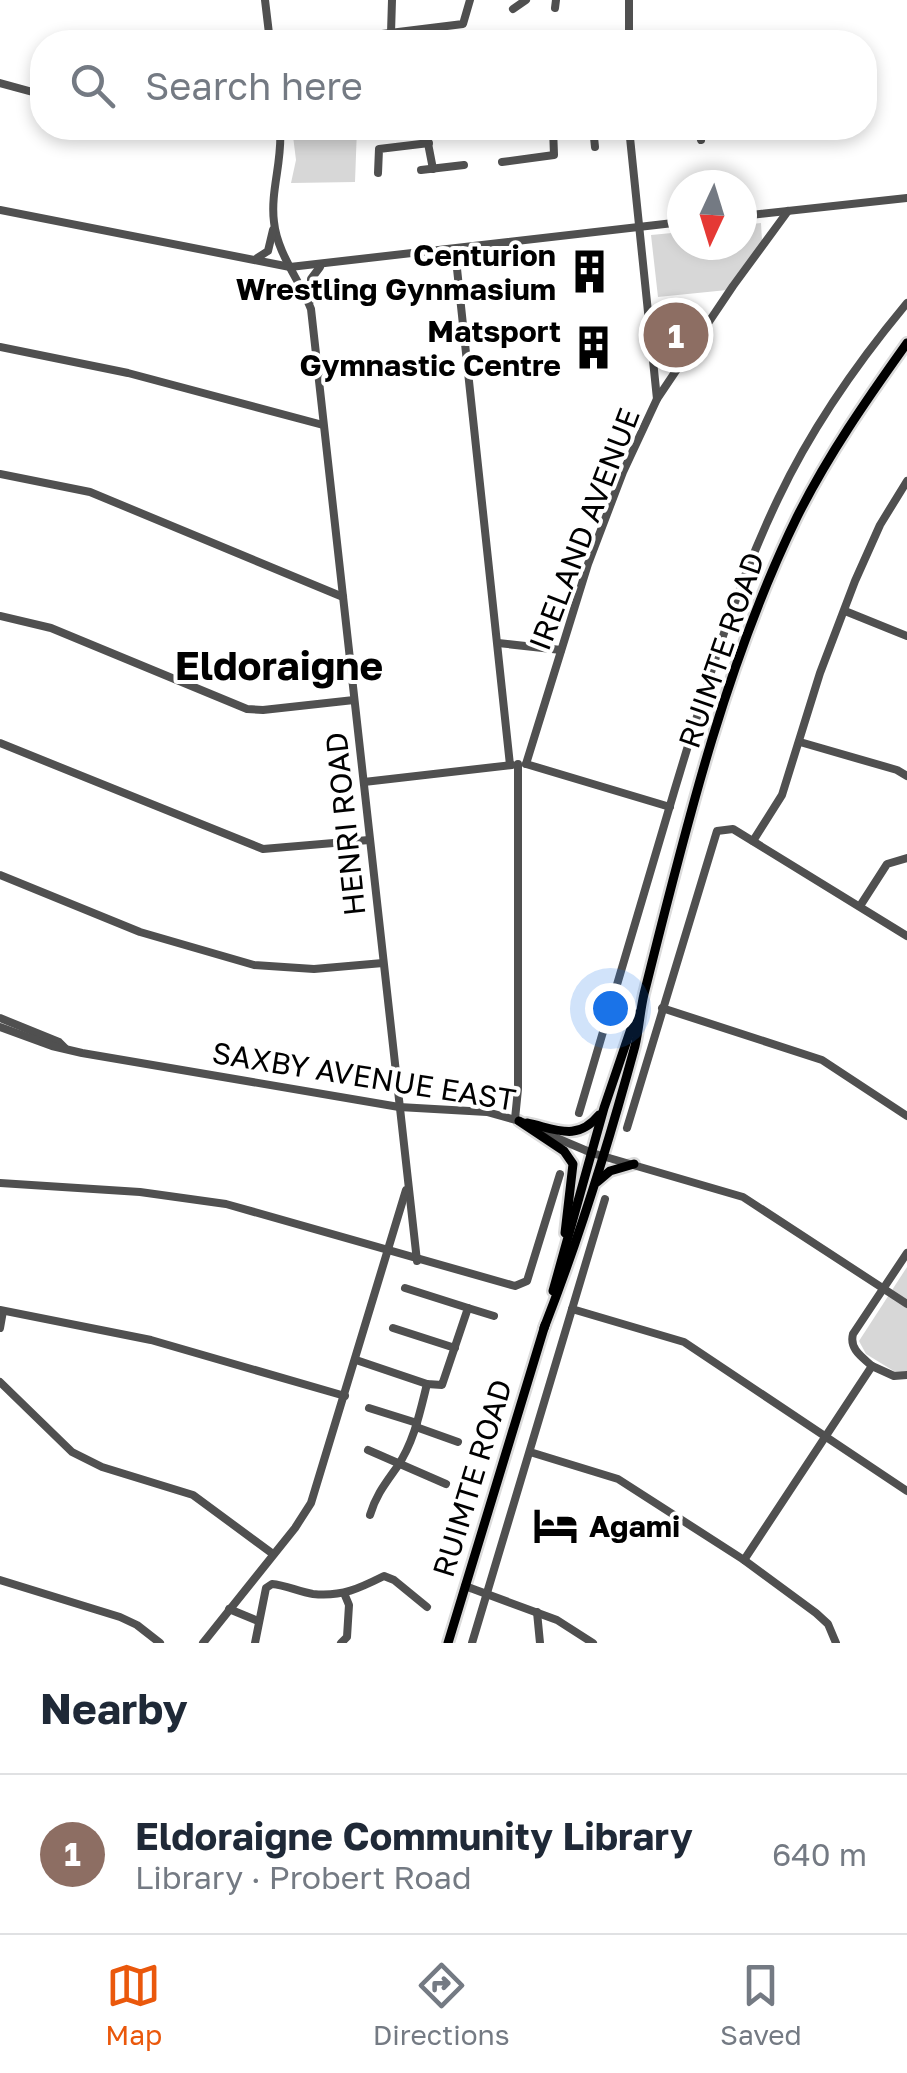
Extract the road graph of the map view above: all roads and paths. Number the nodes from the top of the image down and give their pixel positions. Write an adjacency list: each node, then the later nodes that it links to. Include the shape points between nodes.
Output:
1 (265, 0): 7 (street)
2 (392, 0): 8 (street)
3 (470, 0): 9 (street, via 463,24)
4 (526, 0): 6 (street)
5 (629, 0): 10 (street)
6 (513, 9)
7 (269, 30)
8 (388, 30)
9 (417, 30)
10 (629, 30)
11 (0, 83): 12 (street)
12 (30, 92)
13 (281, 140): 30 (street)
14 (428, 140): 18 (street)
15 (554, 140): 20 (street, via 554,155)
16 (594, 140): 19 (street)
17 (630, 140): 31 (street, IRELAND AVENUE)
18 (429, 143): 22 (street); 24 (street, via 379,149)
19 (595, 147)
20 (502, 162)
21 (464, 166): 22 (street)
22 (433, 169): 23 (street)
23 (421, 170)
24 (378, 173)
25 (907, 198): 27 (street)
26 (0, 210): 33 (street)
27 (788, 211): 28 (street); 40 (street)
28 (757, 214)
29 (667, 224): 31 (street)
30 (274, 226): 33 (street, via 265,255); 35 (street, HENRI ROAD)
31 (639, 227): 32 (street); 40 (street, IRELAND AVENUE)
32 (456, 250): 34 (street); 50 (street)
33 (248, 260): 35 (street)
34 (324, 265): 35 (street); 37 (street, via 311,279)
35 (290, 267): 37 (street, HENRI ROAD)
36 (907, 303): 58 (street, via 844,386 778,498 729,618)
37 (311, 309): 41 (street, HENRI ROAD)
38 (907, 344): 66 (main road, RUIMTE ROAD, via 832,454 766,588 697,797)
39 (0, 348): 41 (street, via 128,373)
40 (657, 399): 51 (street, IRELAND AVENUE, via 588,564)
41 (323, 425): 46 (street, HENRI ROAD)
42 (0, 474): 46 (street, via 90,492)
43 (907, 481): 44 (street)
44 (894, 500): 45 (street); 47 (street)
45 (907, 505)
46 (343, 596): 52 (street, HENRI ROAD)
47 (844, 611): 49 (street); 53 (street)
48 (0, 616): 52 (street, via 50,628 247,709)
49 (907, 636)
50 (498, 643): 51 (street); 55 (street)
51 (561, 650): 55 (street, IRELAND AVENUE)
52 (354, 700): 57 (street, HENRI ROAD)
53 (800, 742): 56 (street); 60 (street, via 782,796)
54 (0, 743): 59 (street, via 263,849)
55 (518, 764): 57 (street); 58 (street); 75 (street, IRELAND AVENUE)
56 (907, 776)
57 (364, 782): 59 (street, HENRI ROAD)
58 (670, 807): 73 (street)
59 (370, 840): 65 (street, HENRI ROAD)
60 (753, 841): 63 (street); 67 (street, via 733,829 720,830 712,841)
61 (907, 858): 63 (street, via 886,866)
62 (0, 875): 65 (street, via 140,932 254,966)
63 (860, 906): 64 (street)
64 (907, 936)
65 (383, 963): 71 (street, HENRI ROAD)
66 (642, 999): 72 (main road, RUIMTE ROAD); 77 (main road, RUIMTE ROAD, via 636,1041)
67 (662, 1008): 74 (street, via 822,1060); 76 (street)
68 (0, 1018): 70 (street, SAXBY AVENUE EAST)
69 (0, 1027): 70 (street, SAXBY AVENUE EAST)
70 (65, 1048): 71 (street, SAXBY AVENUE EAST)
71 (399, 1108): 75 (street, SAXBY AVENUE EAST, via 471,1110); 81 (street, HENRI ROAD)
72 (604, 1108): 75 (main road, via 574,1133); 77 (main road, RUIMTE ROAD)
73 (579, 1113)
74 (907, 1116)
75 (517, 1120): 77 (street, SAXBY AVENUE EAST); 84 (main road, via 564,1150 573,1164)
76 (626, 1128)
77 (597, 1155): 78 (street, SAXBY AVENUE EAST); 82 (main road, RUIMTE ROAD); 84 (main road, RUIMTE ROAD)
78 (634, 1164): 82 (main road, via 608,1172); 89 (street, SAXBY AVENUE EAST, via 751,1201)
79 (560, 1174): 87 (street, via 520,1286)
80 (0, 1183): 85 (street, via 202,1199)
81 (408, 1186): 85 (street); 87 (street, HENRI ROAD)
82 (590, 1196): 97 (main road, RUIMTE ROAD)
83 (605, 1199): 92 (street)
84 (566, 1241): 97 (main road, RUIMTE ROAD)
85 (388, 1251): 87 (street); 99 (street)
86 (907, 1253): 89 (street)
87 (417, 1261)
88 (405, 1288): 91 (street)
89 (882, 1288): 90 (street, SAXBY AVENUE EAST); 100 (street, via 852,1340)
90 (907, 1304)
91 (468, 1308): 94 (street); 98 (street)
92 (572, 1309): 107 (street, via 684,1342); 110 (street)
93 (2, 1310): 95 (street); 104 (street, via 150,1340)
94 (494, 1316)
95 (0, 1328)
96 (393, 1328): 98 (street)
97 (544, 1328): 118 (main road, RUIMTE ROAD)
98 (455, 1348): 103 (street, via 442,1385)
99 (356, 1360): 103 (street); 104 (street)
100 (872, 1366): 101 (street); 107 (street)
101 (907, 1375)
102 (0, 1382): 115 (street, via 72,1452 194,1495)
103 (427, 1384): 106 (street)
104 (345, 1396): 115 (street, via 311,1503)
105 (369, 1408): 106 (street)
106 (417, 1425): 108 (street); 111 (street)
107 (824, 1438): 113 (street); 116 (street)
108 (458, 1442)
109 (368, 1450): 111 (street)
110 (530, 1452): 116 (street, via 614,1477); 120 (street)
111 (398, 1466): 112 (street); 114 (street)
112 (446, 1484)
113 (907, 1491)
114 (370, 1516)
115 (273, 1554): 122 (street)
116 (744, 1560): 133 (street, via 825,1620)
117 (0, 1580): 125 (street, via 120,1618)
118 (465, 1586): 120 (street); 129 (main road, RUIMTE ROAD)
119 (344, 1593): 121 (street, via 388,1577); 124 (street, via 270,1585); 128 (street, via 347,1637)
120 (488, 1593): 123 (street); 130 (street)
121 (428, 1607)
122 (229, 1609): 124 (street); 126 (street)
123 (537, 1612): 131 (street); 132 (street)
124 (258, 1621): 127 (street)
125 (160, 1643)
126 (203, 1643)
127 (255, 1643)
128 (341, 1643)
129 (448, 1643)
130 (472, 1643)
131 (540, 1643)
132 (593, 1643)
133 (836, 1643)

